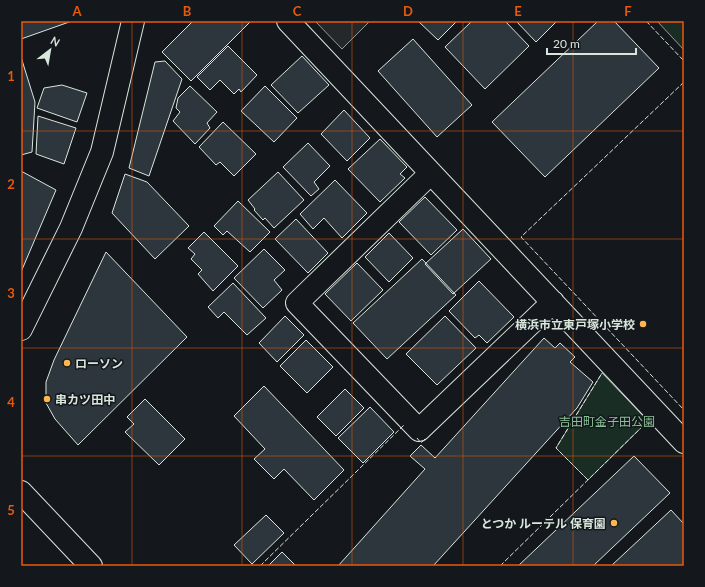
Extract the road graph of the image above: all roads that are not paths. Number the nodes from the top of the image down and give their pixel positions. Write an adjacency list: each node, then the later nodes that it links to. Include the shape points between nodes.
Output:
1 (133, 21): 5 (street, via 102,152 71,228)
2 (288, 21): 3 (street)
3 (431, 173): 4 (street); 4 (street, via 297,303 419,430)
4 (553, 302): 6 (street)
5 (21, 329)
6 (684, 442)
7 (21, 492): 8 (street)
8 (91, 566)

